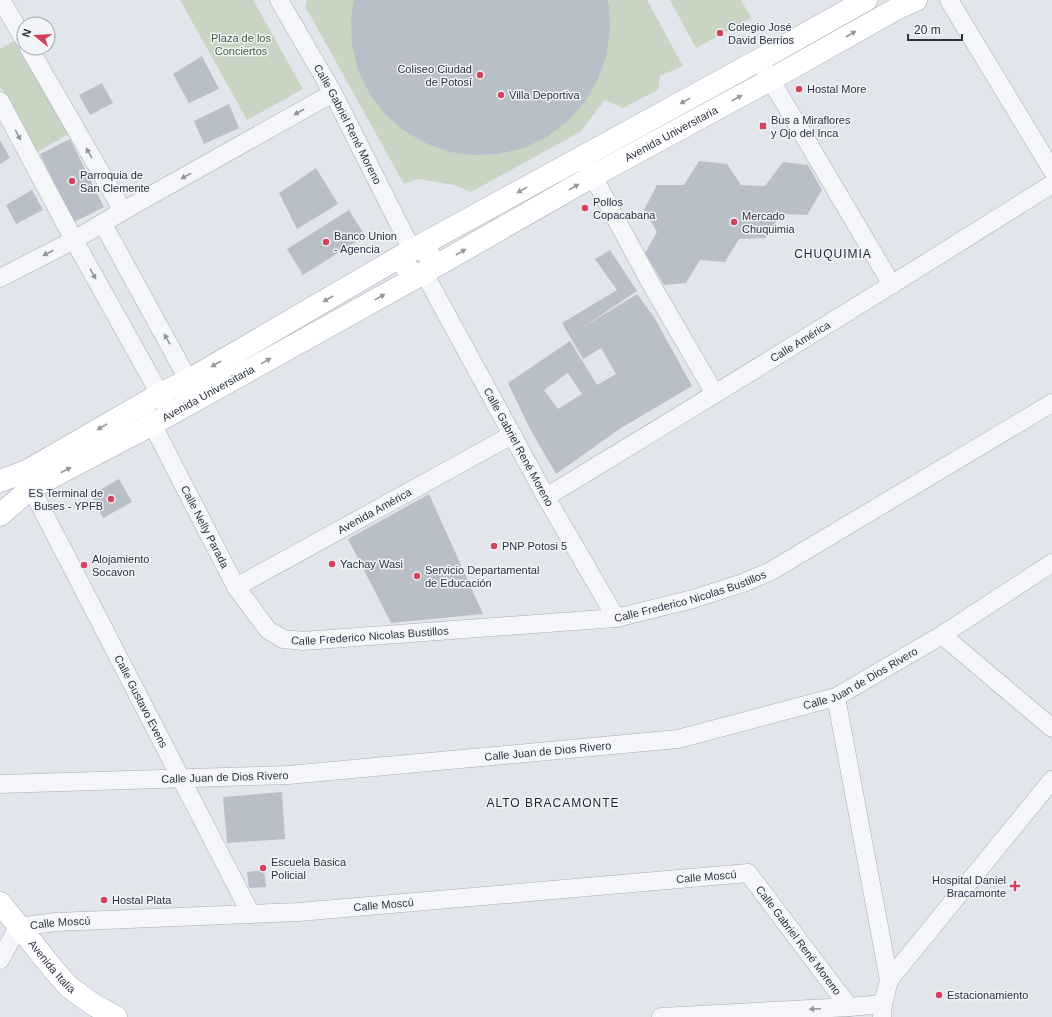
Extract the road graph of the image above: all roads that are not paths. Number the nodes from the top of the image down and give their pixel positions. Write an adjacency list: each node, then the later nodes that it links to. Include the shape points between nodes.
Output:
1 (1, 0): 6 (street)
2 (279, 0): 10 (street, Calle Gabriel René Moreno)
3 (866, 0): 8 (main road, Avenida Universitaria)
4 (916, 0): 9 (main road, Avenida Universitaria, one-way to 4)
5 (949, 0): 13 (street)
6 (16, 26)
7 (34, 56): 16 (street, one-way to 7)
8 (759, 60): 9 (street); 12 (main road, Avenida Universitaria, one-way to 12)
9 (770, 80): 14 (main road, Avenida Universitaria, one-way to 9); 22 (street)
10 (333, 93): 16 (street, one-way to 16); 19 (street, Calle Gabriel René Moreno)
11 (0, 101): 18 (street, one-way to 18)
12 (582, 157): 14 (street); 19 (main road, Avenida Universitaria, one-way to 19)
13 (1052, 170)
14 (593, 176): 20 (main road, Avenida Universitaria, one-way to 14); 24 (street, via 651,284)
15 (1052, 184): 22 (street, Calle América)
16 (123, 211): 17 (street)
17 (103, 224): 18 (street); 23 (street, one-way to 17)
18 (74, 240): 21 (street, one-way to 21); 25 (street, one-way to 25)
19 (412, 250): 20 (main road, via 423,249 429,255 431,263); 23 (main road, Avenida Universitaria, one-way to 23)
20 (424, 273): 23 (main road, Avenida Universitaria, one-way to 20); 29 (street, Calle Gabriel René Moreno)
21 (0, 278)
22 (892, 285): 24 (street, Calle América)
23 (194, 389): 25 (main road, Avenida Universitaria); 27 (main road, Avenida Universitaria)
24 (715, 394): 33 (street, Calle América)
25 (151, 399): 27 (street); 28 (street, Calle Nelly Parada); 30 (main road, Avenida Universitaria, one-way to 30)
26 (1052, 403): 38 (street, Calle Frederico Nicolas Bustillos, via 770,572 707,594)
27 (171, 414): 28 (main road, Avenida Universitaria)
28 (151, 425): 30 (main road, Avenida Universitaria, one-way to 28); 37 (street, Calle Nelly Parada)
29 (512, 435): 33 (street, Calle Gabriel René Moreno); 37 (street, Avenida América)
30 (29, 479): 31 (main road, Avenida Universitaria); 32 (main road); 34 (main road); 35 (main road, Avenida Universitaria); 43 (street, Calle Gustavo Evens)
31 (0, 481)
32 (0, 491)
33 (546, 497): 38 (street, Calle Gabriel René Moreno)
34 (0, 500)
35 (0, 515)
36 (1052, 563): 39 (street, Calle Juan de Dios Rivero)
37 (236, 587): 40 (street, Calle Nelly Parada, via 268,630)
38 (616, 618): 40 (street, Calle Frederico Nicolas Bustillos, via 303,641)
39 (942, 635): 41 (street, Calle Juan de Dios Rivero); 42 (street)
40 (282, 639)
41 (836, 697): 43 (street, Calle Juan de Dios Rivero, via 678,739 288,775); 51 (street)
42 (1052, 728)
43 (182, 778): 45 (street, Calle Juan de Dios Rivero); 48 (street, Calle Gustavo Evens)
44 (1052, 780): 51 (street)
45 (0, 784)
46 (748, 873): 48 (street, Calle Moscú); 52 (street, Calle Gabriel René Moreno)
47 (0, 903): 49 (main road, Avenida Italia)
48 (251, 914): 49 (street, Calle Moscú, via 56,922)
49 (18, 927): 50 (street); 54 (main road, Avenida Italia)
50 (0, 960)
51 (890, 980): 53 (street)
52 (850, 1007): 53 (street); 56 (street, one-way to 56)
53 (883, 1010)
54 (92, 1011): 55 (main road, Avenida Italia)
55 (116, 1017)
56 (661, 1017)

